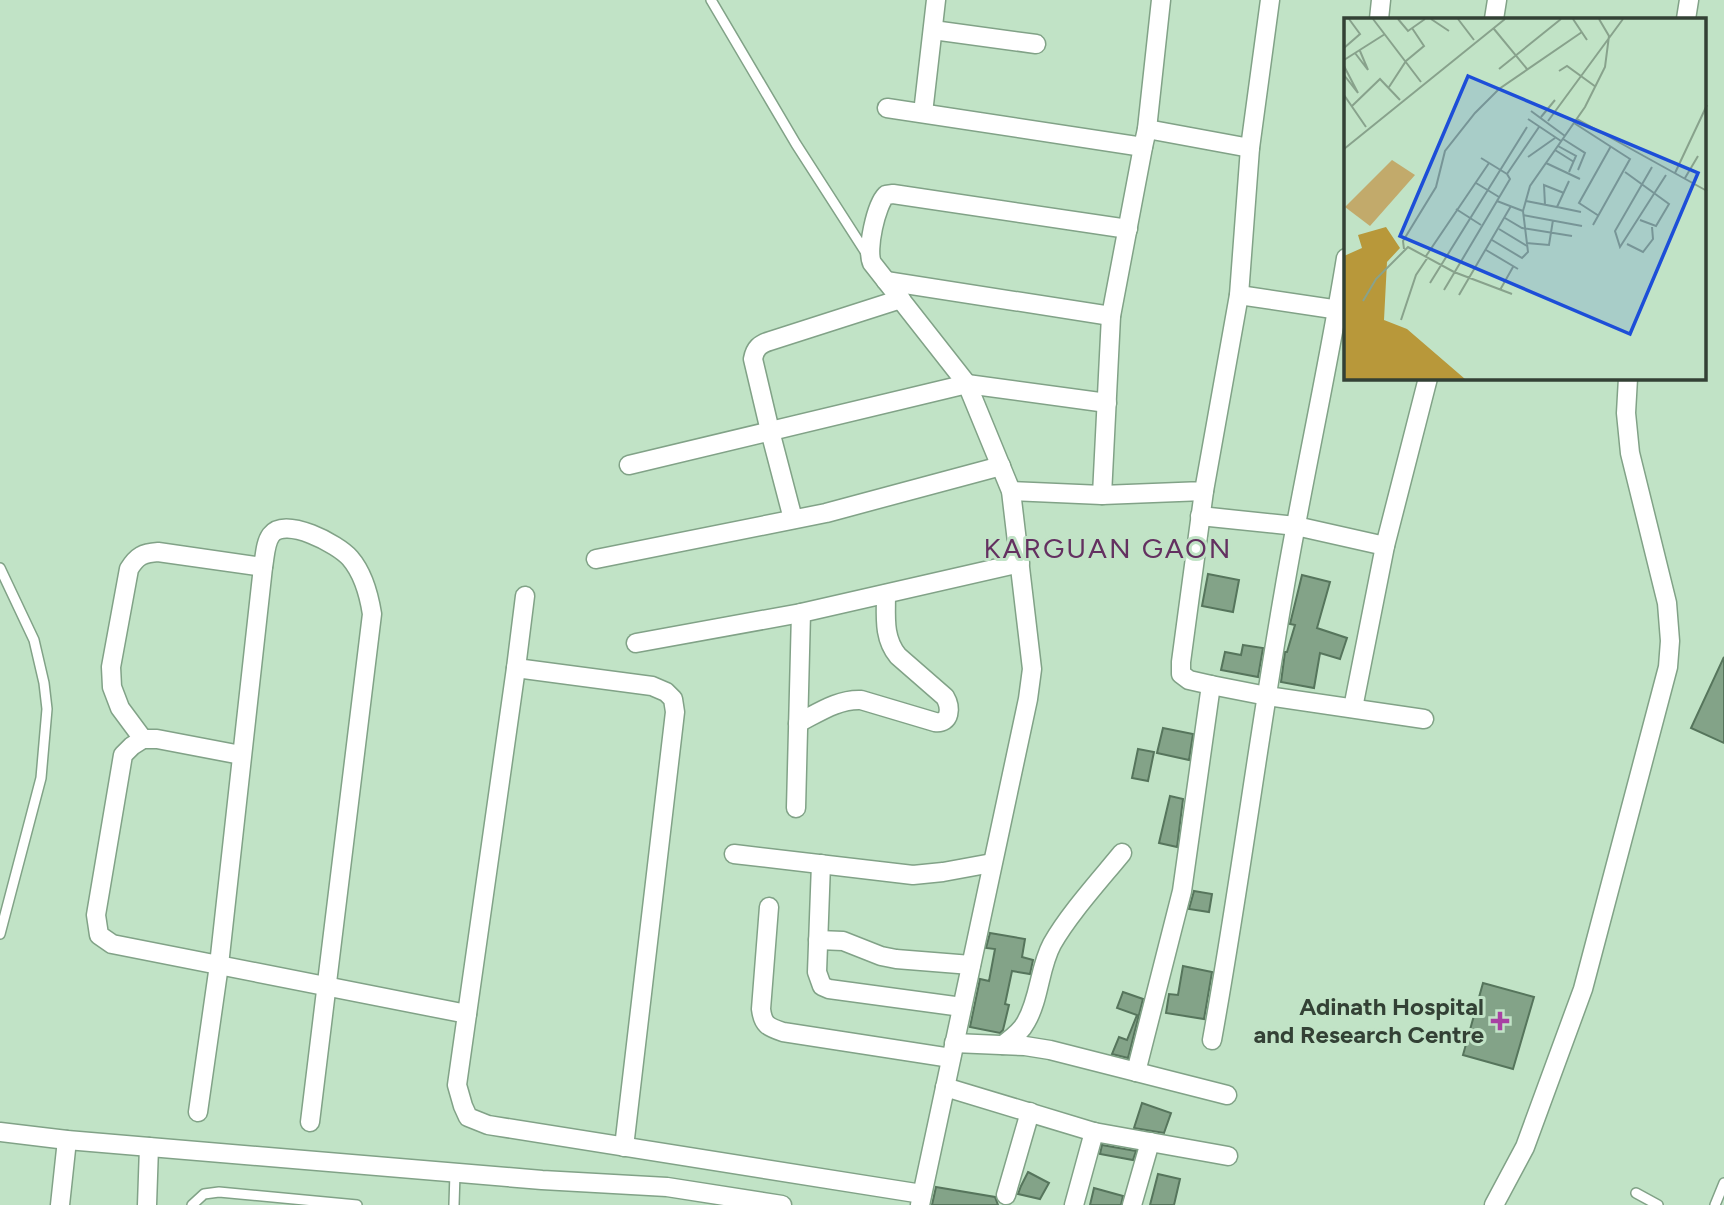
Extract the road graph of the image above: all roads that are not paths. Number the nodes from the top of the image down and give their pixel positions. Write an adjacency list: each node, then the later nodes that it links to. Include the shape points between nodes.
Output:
1 (711, 0): 19 (lane)
2 (936, 0): 11 (street)
3 (1161, 0): 15 (street)
4 (1270, 0): 17 (street)
5 (1381, 0): 8 (street)
6 (1497, 0): 9 (street)
7 (1689, 0): 10 (street)
8 (1378, 18)
9 (1494, 18)
10 (1686, 18)
11 (933, 30): 12 (street); 14 (street)
12 (1036, 44)
13 (887, 108): 14 (street)
14 (923, 113): 16 (street)
15 (1147, 129): 16 (street); 17 (street)
16 (1143, 147): 18 (street)
17 (1250, 148): 22 (street)
18 (1128, 229): 19 (street, via 886,195 879,204); 25 (street)
19 (869, 257): 20 (street)
20 (886, 281): 23 (street); 25 (street)
21 (1344, 284): 24 (street)
22 (1239, 295): 24 (street); 34 (street)
23 (901, 299): 28 (street); 30 (street, via 761,344 754,351)
24 (1342, 310): 38 (street)
25 (1111, 316): 29 (street)
26 (1427, 380): 39 (street)
27 (1628, 380): 98 (street, via 1630,453 1667,603 1668,667 1583,989 1525,1147)
28 (967, 384): 29 (street); 30 (street); 32 (street)
29 (1107, 403): 35 (street)
30 (770, 431): 31 (street); 37 (street)
31 (629, 465)
32 (1001, 466): 33 (street); 37 (street)
33 (1011, 491): 35 (street); 41 (street)
34 (1203, 491): 35 (street); 36 (street)
35 (1102, 495)
36 (1200, 516): 38 (street); 49 (street, via 1181,674)
37 (793, 519): 40 (street)
38 (1296, 526): 39 (street); 50 (street)
39 (1385, 546): 51 (street)
40 (596, 559)
41 (1020, 563): 44 (street); 59 (street, via 1032,669)
42 (263, 567): 54 (street, via 158,552 135,559 129,569 111,667 120,708); 55 (street); 66 (street, via 269,537 275,531 293,529 320,537 351,558 371,605)
43 (0, 568): 62 (lane, via 34,640 47,709 41,778)
44 (886, 594): 46 (street); 53 (street, via 891,648 945,697 949,712 945,720 935,722 852,700)
45 (525, 596): 48 (street)
46 (801, 613): 47 (street); 53 (street)
47 (636, 643)
48 (516, 668): 68 (street); 83 (street, via 652,686 673,699)
49 (1211, 685): 50 (street); 72 (street, via 1182,891)
50 (1267, 696): 51 (street); 69 (street)
51 (1353, 708): 52 (street)
52 (1424, 719)
53 (798, 723): 56 (street)
54 (143, 739): 55 (street); 64 (street, via 123,755 121,763 96,915 99,935 112,944)
55 (241, 755): 64 (street)
56 (796, 808)
57 (1122, 853): 70 (street, via 1061,929 1026,1023)
58 (734, 854): 60 (street)
59 (992, 863): 60 (street, via 914,875); 65 (street)
60 (821, 864): 63 (street)
61 (769, 907): 71 (street, via 761,1009 763,1021 771,1028)
62 (0, 934)
63 (818, 940): 65 (street, via 844,941 896,959); 67 (street, via 817,972 822,986)
64 (219, 965): 66 (street); 75 (street)
65 (971, 965): 67 (street)
66 (327, 987): 68 (street); 77 (street)
67 (962, 1007): 71 (street)
68 (467, 1014): 83 (street, via 457,1085 468,1117 488,1125)
69 (1212, 1040)
70 (1003, 1045): 71 (street); 72 (street, via 1050,1050)
71 (953, 1050): 73 (street)
72 (1136, 1072): 74 (street)
73 (945, 1087): 76 (street); 89 (street)
74 (1227, 1095)
75 (198, 1112)
76 (1030, 1112): 79 (street); 88 (street)
77 (310, 1122)
78 (0, 1132): 80 (street)
79 (1094, 1132): 81 (street); 96 (street)
80 (67, 1140): 82 (street); 90 (street)
81 (1150, 1142): 84 (street); 97 (street)
82 (149, 1147): 85 (street); 91 (street)
83 (624, 1147): 89 (street)
84 (1228, 1156)
85 (456, 1173): 94 (lane); 95 (street, via 667,1187)
86 (1724, 1183): 100 (lane)
87 (1636, 1193): 99 (lane)
88 (1006, 1195)
89 (921, 1199)
90 (60, 1205)
91 (147, 1205)
92 (192, 1205): 93 (lane, via 204,1194 219,1192)
93 (357, 1205)
94 (454, 1205)
95 (782, 1205)
96 (1073, 1205)
97 (1132, 1205)
98 (1494, 1205)
99 (1658, 1205)
100 (1715, 1205)

